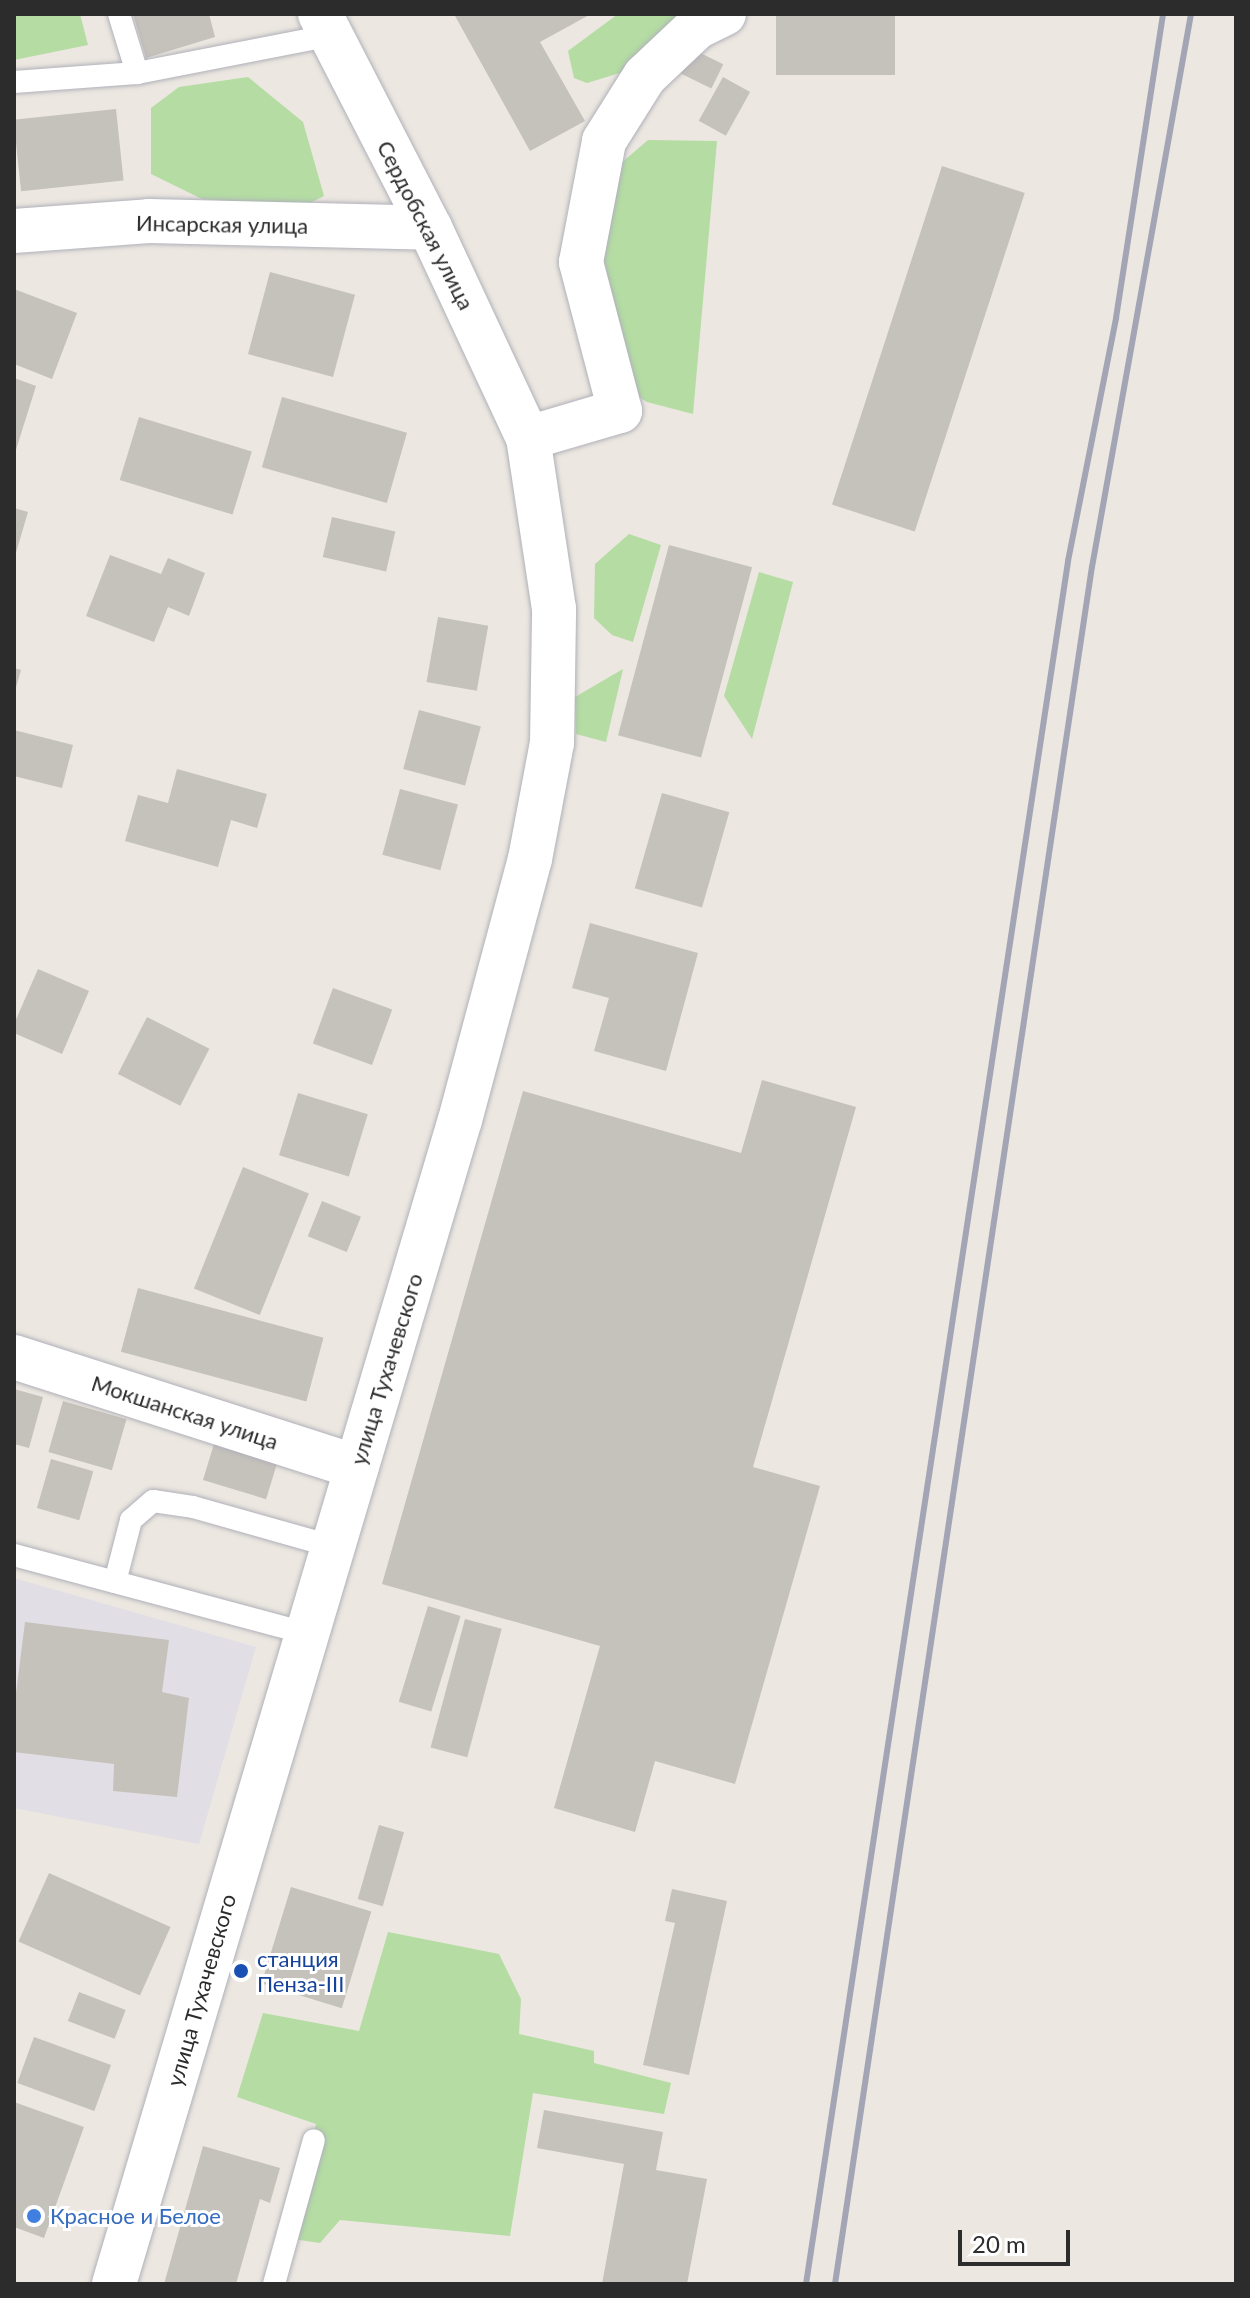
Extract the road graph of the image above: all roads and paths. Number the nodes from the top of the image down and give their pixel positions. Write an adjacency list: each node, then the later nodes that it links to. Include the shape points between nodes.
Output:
1 (119, 14): 4 (lane)
2 (724, 14): 8 (main road, via 697,27 645,76 604,141 581,262 620,411)
3 (324, 25): 4 (lane); 6 (main road, Сердобская улица)
4 (137, 73): 5 (lane)
5 (14, 82)
6 (430, 228): 7 (main road, Инсарская улица, via 149,221); 8 (main road, Сердобская улица)
7 (14, 231)
8 (528, 438): 10 (main road, улица Тухачевского, via 554,609 552,743 530,859 460,1120)
9 (14, 1357): 10 (main road, Мокшанская улица)
10 (357, 1467): 11 (main road, улица Тухачевского)
11 (331, 1546): 13 (lane, via 153,1501 131,1520); 14 (main road, улица Тухачевского)
12 (14, 1555): 13 (lane)
13 (115, 1582): 14 (lane)
14 (305, 1633): 16 (main road, улица Тухачевского)
15 (314, 2140): 17 (lane)
16 (114, 2284)
17 (274, 2284)

